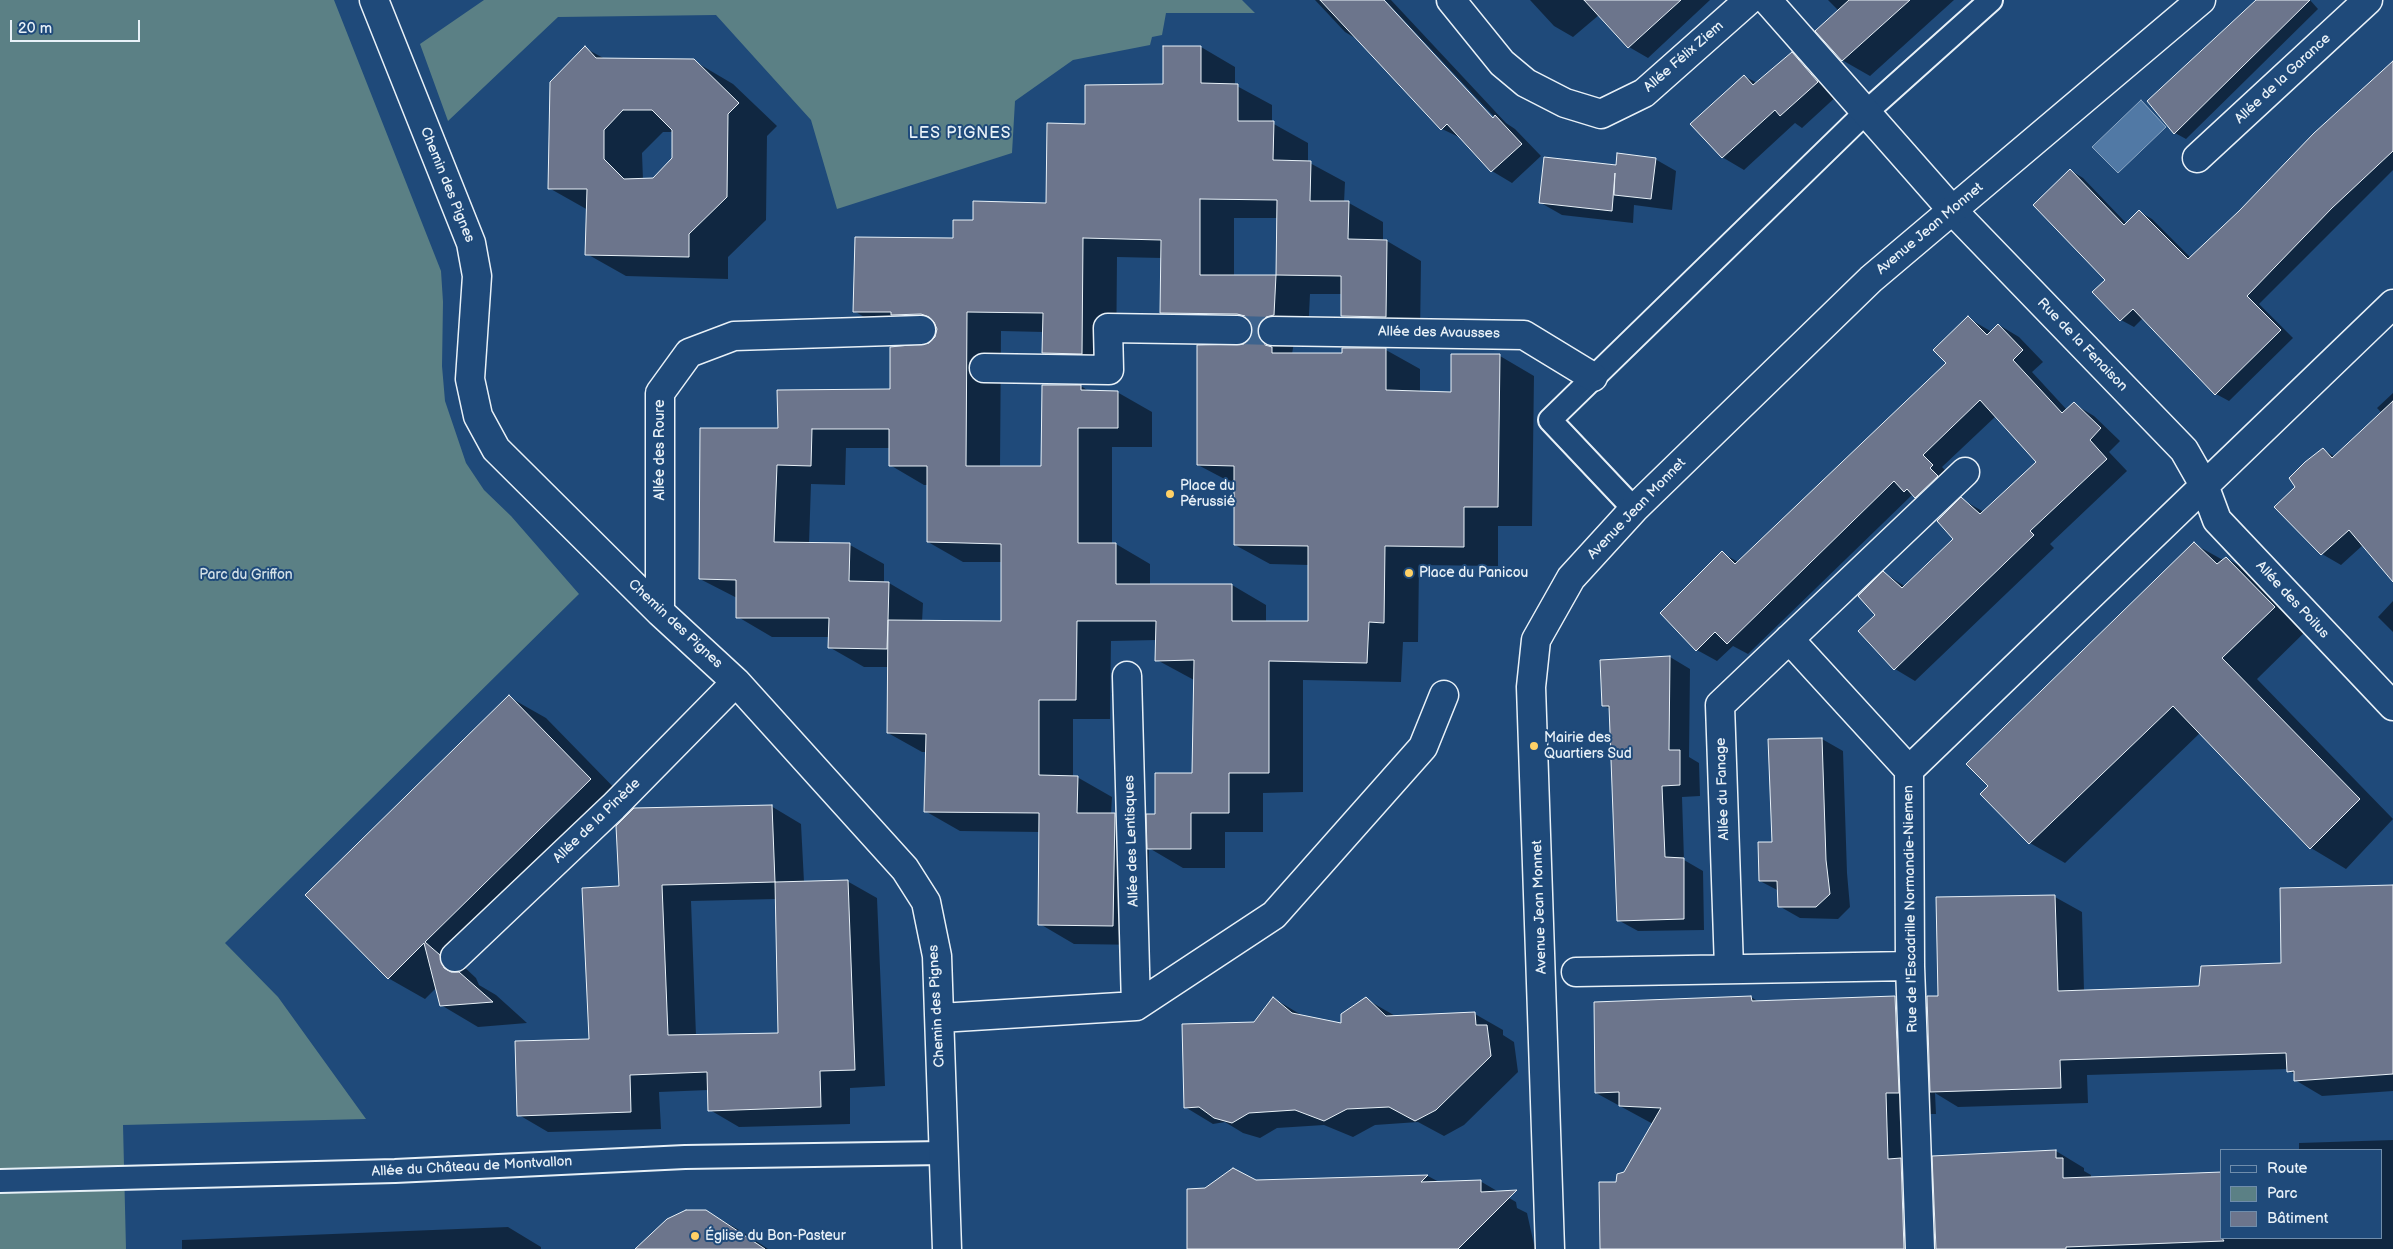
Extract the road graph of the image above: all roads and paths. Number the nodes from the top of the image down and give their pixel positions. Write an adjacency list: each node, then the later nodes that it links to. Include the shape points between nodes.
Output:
1 (374, 0): 20 (street, Chemin des Pignes, via 471,243 477,276 470,379 478,416 496,449)
2 (1451, 0): 3 (street, Allée Félix Ziem, via 1502,63 1526,83 1565,103 1601,114 1644,93)
3 (1749, 0)
4 (1767, 0): 8 (street)
5 (1991, 0): 8 (lane)
6 (2201, 0): 10 (street, Avenue Jean Monnet)
7 (2368, 0): 9 (street, Allée de la Garance)
8 (1865, 113): 10 (street); 16 (lane)
9 (2197, 158)
10 (1952, 211): 18 (street, Rue de la Fenaison, via 2184,450); 19 (street, Avenue Jean Monnet, via 1871,280)
11 (2393, 304): 18 (street, Rue de l'Escadrille Normandie-Niemen)
12 (921, 330): 20 (street, Allée des Roure, via 734,336 689,353 660,393)
13 (1237, 330): 15 (street, via 1108,328 1109,370)
14 (1273, 331): 16 (street, Allée des Avausses, via 1524,334)
15 (984, 368)
16 (1594, 377): 19 (lane, via 1550,420)
17 (1965, 472): 21 (street, Allée du Fanage)
18 (2204, 485): 25 (street, Allée des Poilus, via 2217,520); 26 (street, Rue de l'Escadrille Normandie-Niemen)
19 (1634, 509): 35 (street, Avenue Jean Monnet, via 1571,578 1536,640 1531,687)
20 (660, 612): 23 (street, Chemin des Pignes)
21 (1789, 639): 26 (street); 29 (street, Allée du Fanage, via 1720,705)
22 (1127, 676): 31 (street, Allée des Lentisques)
23 (736, 682): 27 (street, Allée de la Pinède, via 613,807); 32 (street, Chemin des Pignes, via 905,869 926,902 937,956)
24 (1444, 695): 31 (street, via 1423,747 1274,915)
25 (2393, 706)
26 (1909, 770): 28 (street, Rue de l'Escadrille Normandie-Niemen)
27 (455, 958)
28 (1910, 966): 29 (street); 37 (street, Rue de l'Escadrille Normandie-Niemen)
29 (1729, 968): 30 (street)
30 (1576, 972)
31 (1136, 1006): 32 (street)
32 (940, 1018): 33 (street, Chemin des Pignes)
33 (943, 1153): 34 (lane, Allée du Château de Montvallon, via 685,1157 395,1171); 36 (street, Chemin des Pignes)
34 (0, 1181)
35 (1552, 1243)
36 (947, 1249)
37 (1920, 1249)

